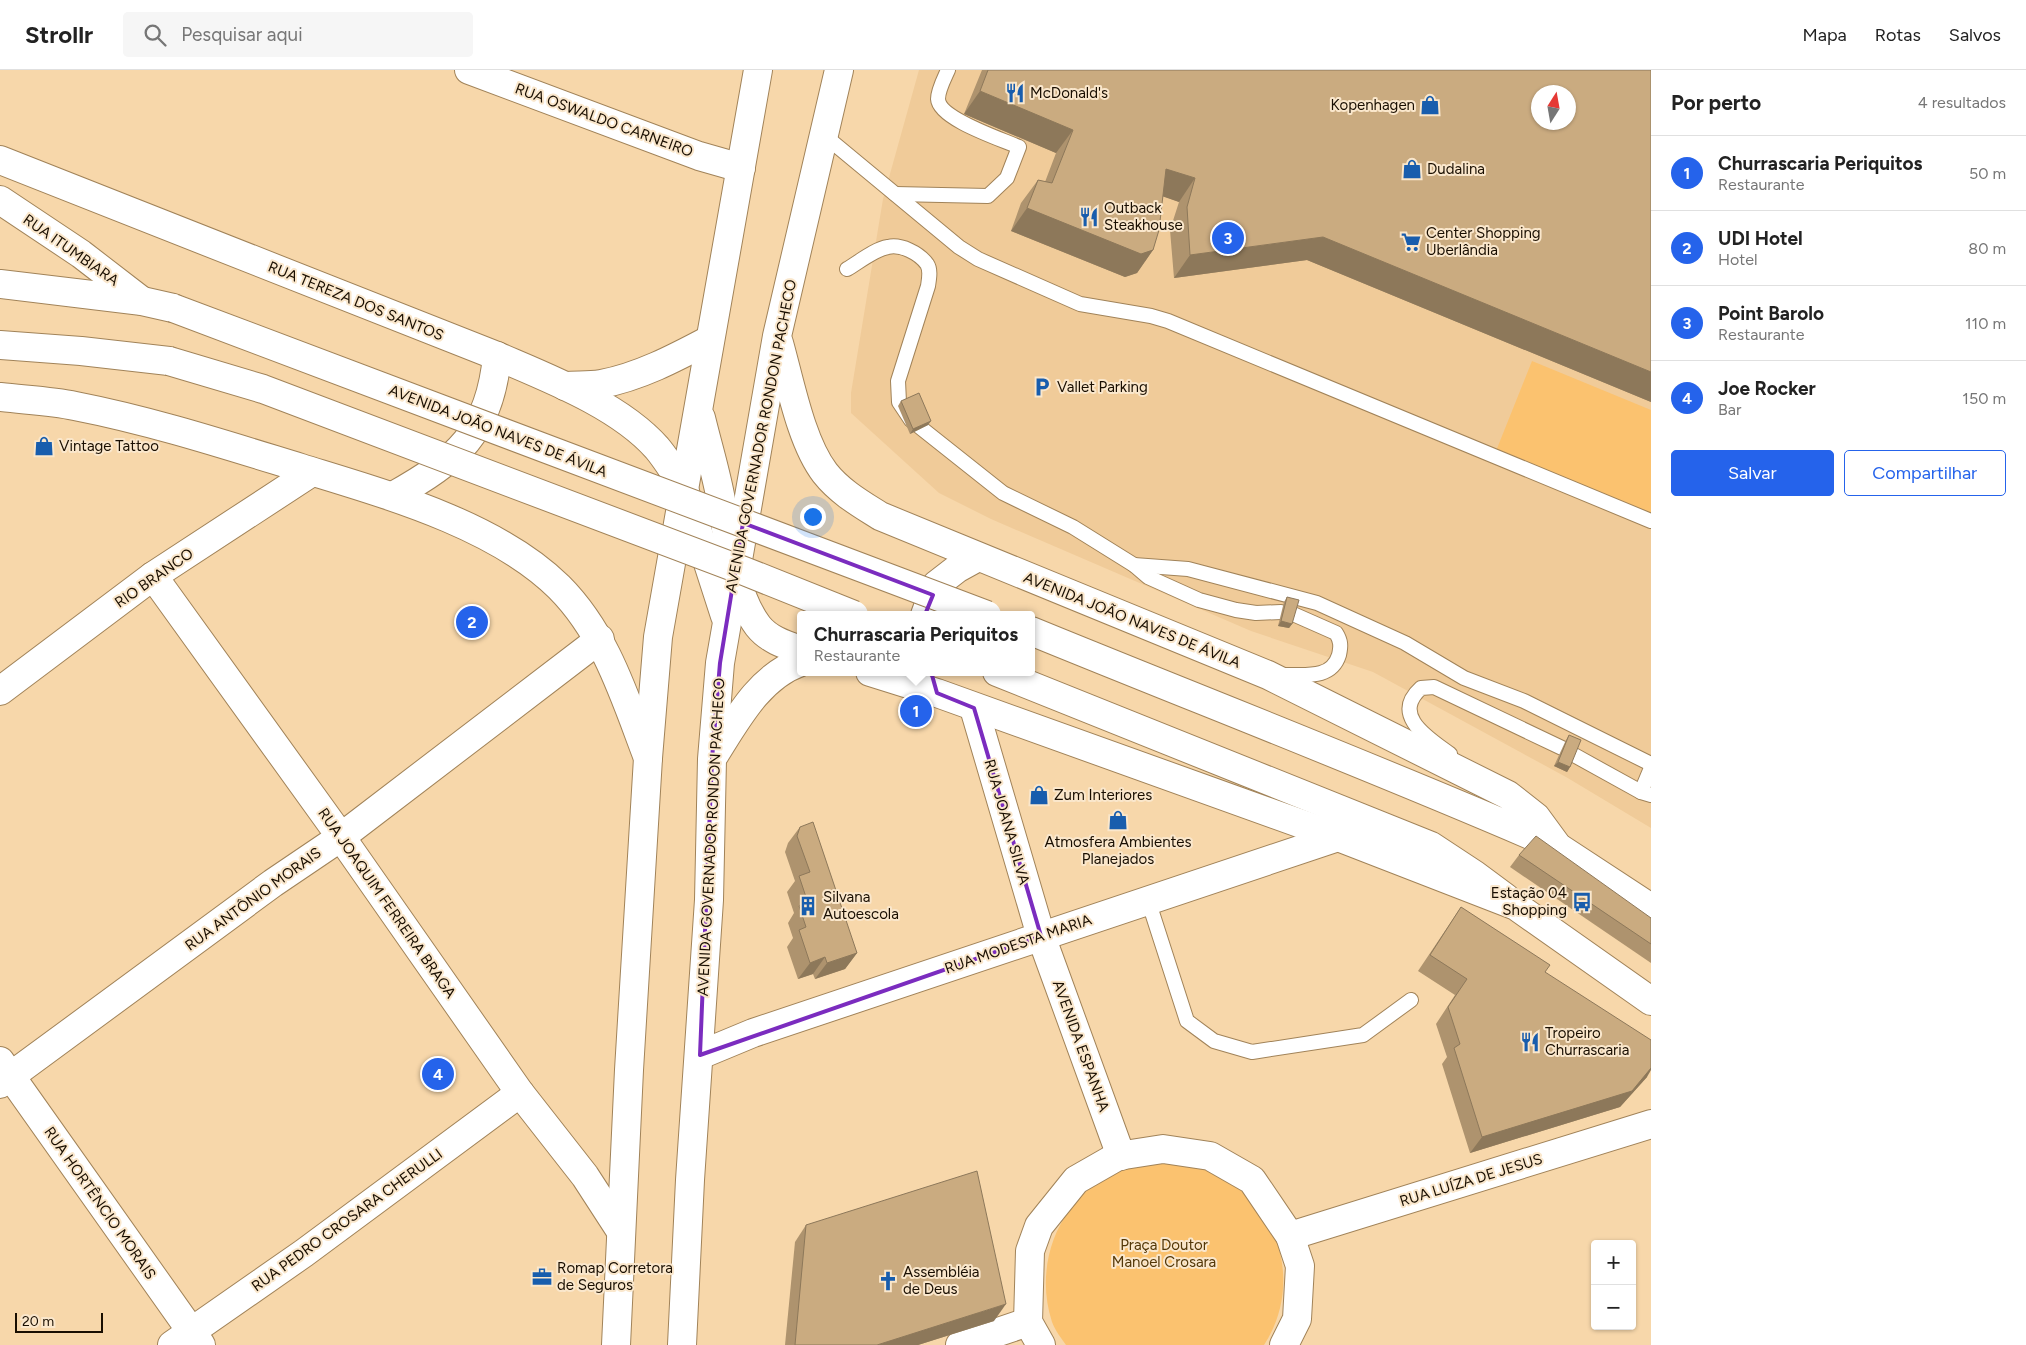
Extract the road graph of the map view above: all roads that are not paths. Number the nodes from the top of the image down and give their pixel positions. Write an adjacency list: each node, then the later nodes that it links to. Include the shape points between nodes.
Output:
1 (469, 70): 7 (main road, RUA OSWALDO CARNEIRO, via 699,156)
2 (758, 70): 7 (main road)
3 (839, 70): 5 (main road, AVENIDA GOVERNADOR RONDON PACHECO)
4 (948, 70): 8 (lane, via 939,92 941,109 1019,147 1006,178 988,196)
5 (825, 136): 8 (lane); 13 (main road, AVENIDA GOVERNADOR RONDON PACHECO)
6 (0, 160): 16 (main road, RUA TEREZA DOS SANTOS)
7 (741, 168): 14 (main road)
8 (895, 194): 23 (lane, via 978,259 1080,304 1168,321)
9 (0, 200): 12 (main road, RUA ITUMBIARA, via 81,254)
10 (847, 269): 25 (lane, via 888,246 914,253 927,264 928,286 898,381 899,402 911,420 1003,493 1054,516)
11 (0, 284): 12 (main road, AVENIDA JOÃO NAVES DE ÁVILA)
12 (142, 301): 30 (main road, AVENIDA JOÃO NAVES DE ÁVILA, bridge, via 172,308)
13 (777, 336): 24 (main road, AVENIDA JOÃO NAVES DE ÁVILA, via 807,445 826,474 852,498 880,516); 26 (main road, AVENIDA GOVERNADOR RONDON PACHECO)
14 (709, 340): 17 (main road, via 628,377 600,384); 19 (main road)
15 (0, 345): 28 (main road, bridge, via 81,350 169,361 263,389)
16 (497, 356): 17 (main road, RUA TEREZA DOS SANTOS); 22 (main road, via 494,386 480,424 455,455)
17 (566, 386): 21 (main road, RUA TEREZA DOS SANTOS, via 626,421 656,447)
18 (0, 397): 20 (main road, via 73,406 172,429)
19 (698, 409): 21 (main road); 26 (main road, via 720,493)
20 (312, 472): 22 (main road); 27 (main road, RIO BRANCO)
21 (683, 486): 31 (main road); 42 (main road, via 658,637)
22 (393, 496): 33 (main road, via 476,532 520,556 559,587)
23 (1651, 521)
24 (978, 557): 29 (main road, via 936,585); 36 (main road, AVENIDA JOÃO NAVES DE ÁVILA)
25 (1134, 565): 36 (lane, via 1148,577 1199,600 1256,613 1287,613 1336,633 1342,646 1336,665 1324,674); 44 (lane, via 1188,568 1317,603 1405,643 1464,678 1524,701)
26 (735, 570): 31 (main road, AVENIDA GOVERNADOR RONDON PACHECO); 34 (main road, via 747,606 759,627 775,641)
27 (153, 576): 40 (main road, RIO BRANCO); 47 (main road, RUA JOAQUIM FERREIRA BRAGA)
28 (844, 611)
29 (926, 611)
30 (976, 611)
31 (726, 619): 43 (main road, AVENIDA GOVERNADOR RONDON PACHECO)
32 (1035, 633): 49 (main road, AVENIDA JOÃO NAVES DE ÁVILA, via 1434,793)
33 (600, 639): 42 (main road); 47 (main road, RUA ANTÔNIO MORAIS)
34 (797, 649)
35 (797, 663): 43 (main road, via 788,666 759,692)
36 (1268, 675): 46 (main road, AVENIDA JOÃO NAVES DE ÁVILA)
37 (893, 676): 39 (main road)
38 (1007, 676): 51 (main road, via 1431,846)
39 (934, 683): 41 (main road)
40 (0, 691)
41 (974, 708): 48 (main road); 53 (main road, RUA JOANA SILVA)
42 (648, 758): 61 (main road)
43 (712, 760): 56 (main road, AVENIDA GOVERNADOR RONDON PACHECO, via 709,900)
44 (1651, 766): 45 (lane)
45 (1646, 793): 46 (lane, via 1434,687 1421,688 1415,693 1410,706 1412,720 1420,732)
46 (1508, 795): 49 (main road, AVENIDA JOÃO NAVES DE ÁVILA, via 1536,817)
47 (341, 837): 57 (main road, RUA ANTÔNIO MORAIS, via 273,883 115,1001); 58 (main road, RUA JOAQUIM FERREIRA BRAGA)
48 (1338, 837): 50 (main road, RUA MODESTA MARIA); 51 (main road)
49 (1558, 847): 52 (main road, AVENIDA JOÃO NAVES DE ÁVILA)
50 (1148, 900): 53 (main road, RUA MODESTA MARIA); 54 (lane, via 1187,1021 1214,1041 1252,1052 1363,1035)
51 (1516, 906): 55 (main road)
52 (1651, 908)
53 (1041, 936): 56 (main road, RUA MODESTA MARIA, via 753,1033); 60 (main road, AVENIDA ESPANHA)
54 (1411, 1000)
55 (1651, 1001)
56 (700, 1055): 66 (main road, AVENIDA GOVERNADOR RONDON PACHECO)
57 (4, 1073): 64 (main road, RUA HORTÊNCIO MORAIS)
58 (520, 1093): 61 (main road, RUA JOAQUIM FERREIRA BRAGA, via 585,1176); 64 (main road, RUA PEDRO CROSARA CHERULLI)
59 (1651, 1124): 62 (main road, RUA LUÍZA DE JESUS)
60 (1121, 1156): 62 (main road, via 1163,1149 1210,1156 1252,1180); 63 (main road, via 1076,1180 1039,1226 1030,1251)
61 (620, 1230): 65 (main road)
62 (1290, 1236): 69 (main road, via 1300,1266 1297,1319)
63 (1028, 1322): 67 (main road); 68 (main road)
64 (188, 1340)
65 (616, 1345)
66 (682, 1345)
67 (960, 1345)
68 (1041, 1345)
69 (1284, 1345)

